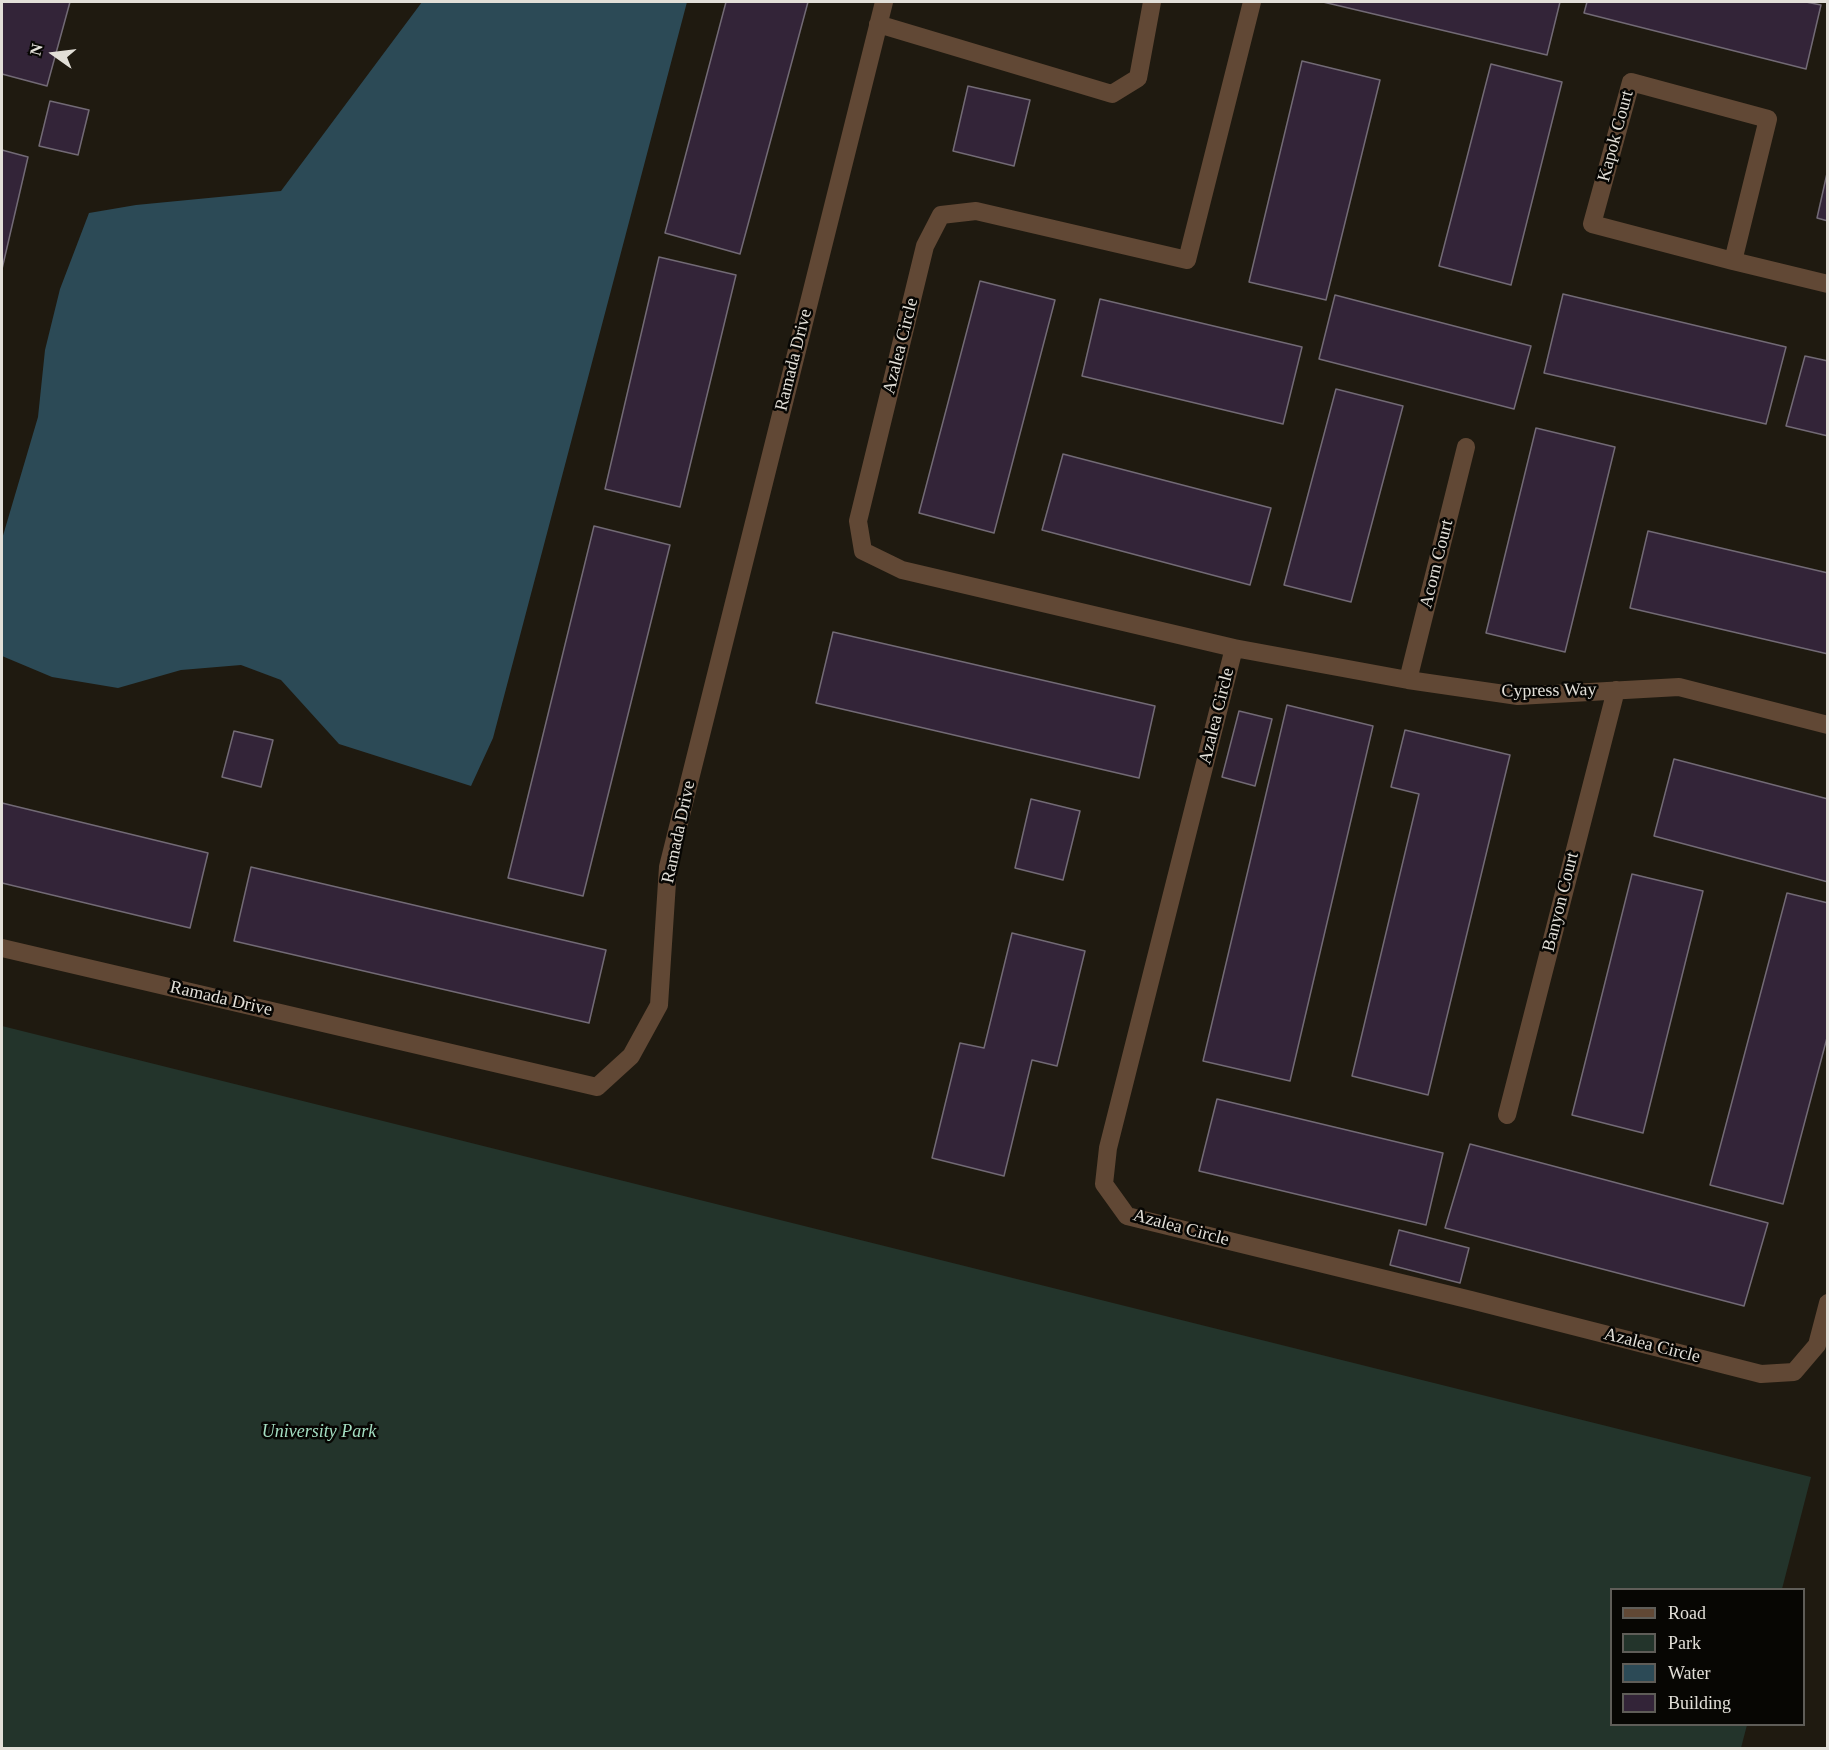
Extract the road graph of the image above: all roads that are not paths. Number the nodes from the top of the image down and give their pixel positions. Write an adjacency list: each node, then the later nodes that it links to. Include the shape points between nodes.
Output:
1 (884, 2): 4 (street, Ramada Drive)
2 (1152, 2): 4 (street, via 1138,78 1112,94)
3 (1252, 2): 8 (street, Azalea Circle, via 1188,260 976,211 941,215 925,246 858,521 862,551 902,570)
4 (878, 24): 12 (street, Ramada Drive, via 668,867 659,1005 631,1056 597,1087)
5 (1733, 261): 5 (street, Kapok Court, via 1768,119 1631,82 1592,224); 6 (street, Kapok Court)
6 (1827, 284)
7 (1466, 447): 9 (street, Acorn Court)
8 (1234, 648): 9 (street, Cypress Way); 14 (street, Azalea Circle, via 1108,1148 1104,1184 1127,1216 1761,1374 1794,1372 1817,1345)
9 (1408, 680): 10 (street, Cypress Way, via 1518,696)
10 (1616, 690): 11 (street, Cypress Way, via 1679,687); 13 (street, Banyon Court)
11 (1827, 725)
12 (2, 948)
13 (1507, 1115)
14 (1827, 1303)

